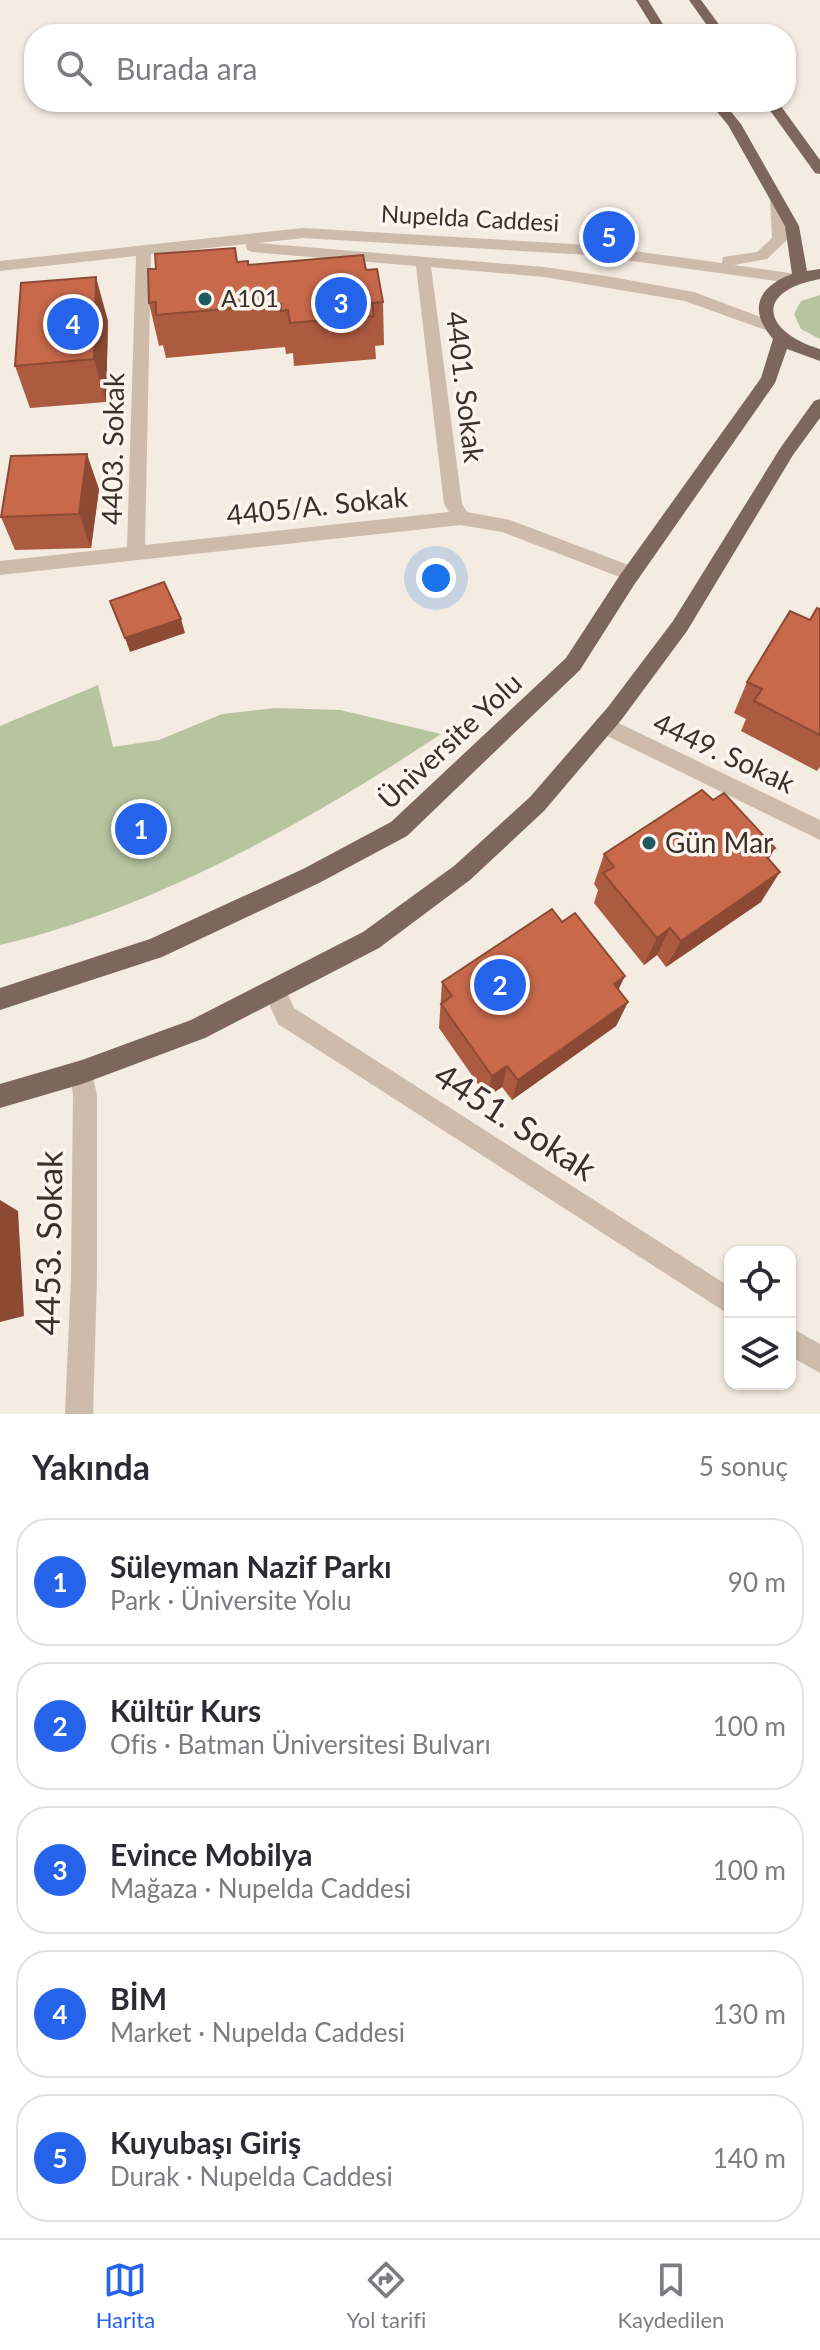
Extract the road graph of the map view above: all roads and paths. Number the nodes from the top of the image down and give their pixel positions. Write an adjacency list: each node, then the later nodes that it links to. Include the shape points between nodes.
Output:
1 (642, 0): 3 (main road)
2 (695, 0): 4 (main road)
3 (657, 24)
4 (713, 24)
5 (724, 112): 8 (main road)
6 (778, 112): 7 (main road)
7 (820, 170)
8 (777, 199): 12 (street, via 780,239 770,250 762,256); 15 (main road, via 792,226)
9 (192, 243): 10 (street, Nupelda Caddesi); 11 (street, Nupelda Caddesi); 12 (street, Nupelda Caddesi, via 303,233 589,250)
10 (144, 249): 13 (street, Nupelda Caddesi); 20 (street, 4403. Sokak)
11 (423, 261): 16 (street, Nupelda Caddesi, via 544,272 688,296); 19 (street, 4401. Sokak, via 453,504)
12 (702, 265): 15 (street, Nupelda Caddesi)
13 (0, 266)
14 (820, 274): 15 (main road)
15 (796, 277): 16 (main road, Üniversite Yolu, via 772,289 765,301 765,314)
16 (776, 333): 17 (main road); 22 (main road, Üniversite Yolu, via 769,379)
17 (820, 355)
18 (820, 405): 23 (main road, via 680,626)
19 (461, 518): 20 (street, 4405/A. Sokak); 22 (street, 4405/A. Sokak, via 504,525)
20 (136, 554): 21 (street, 4405/A. Sokak)
21 (0, 568)
22 (632, 574): 26 (main road, Üniversite Yolu, via 573,664 399,829 154,949)
23 (604, 725): 24 (street, 4449. Sokak); 25 (main road, via 537,804 462,873 371,940)
24 (820, 830)
25 (274, 990): 27 (main road, via 197,1030); 29 (street, 4451. Sokak, via 286,1016)
26 (0, 999)
27 (82, 1072): 28 (main road); 32 (street, 4453. Sokak)
28 (0, 1096)
29 (724, 1298)
30 (796, 1344): 31 (street)
31 (820, 1360)
32 (79, 1414)

